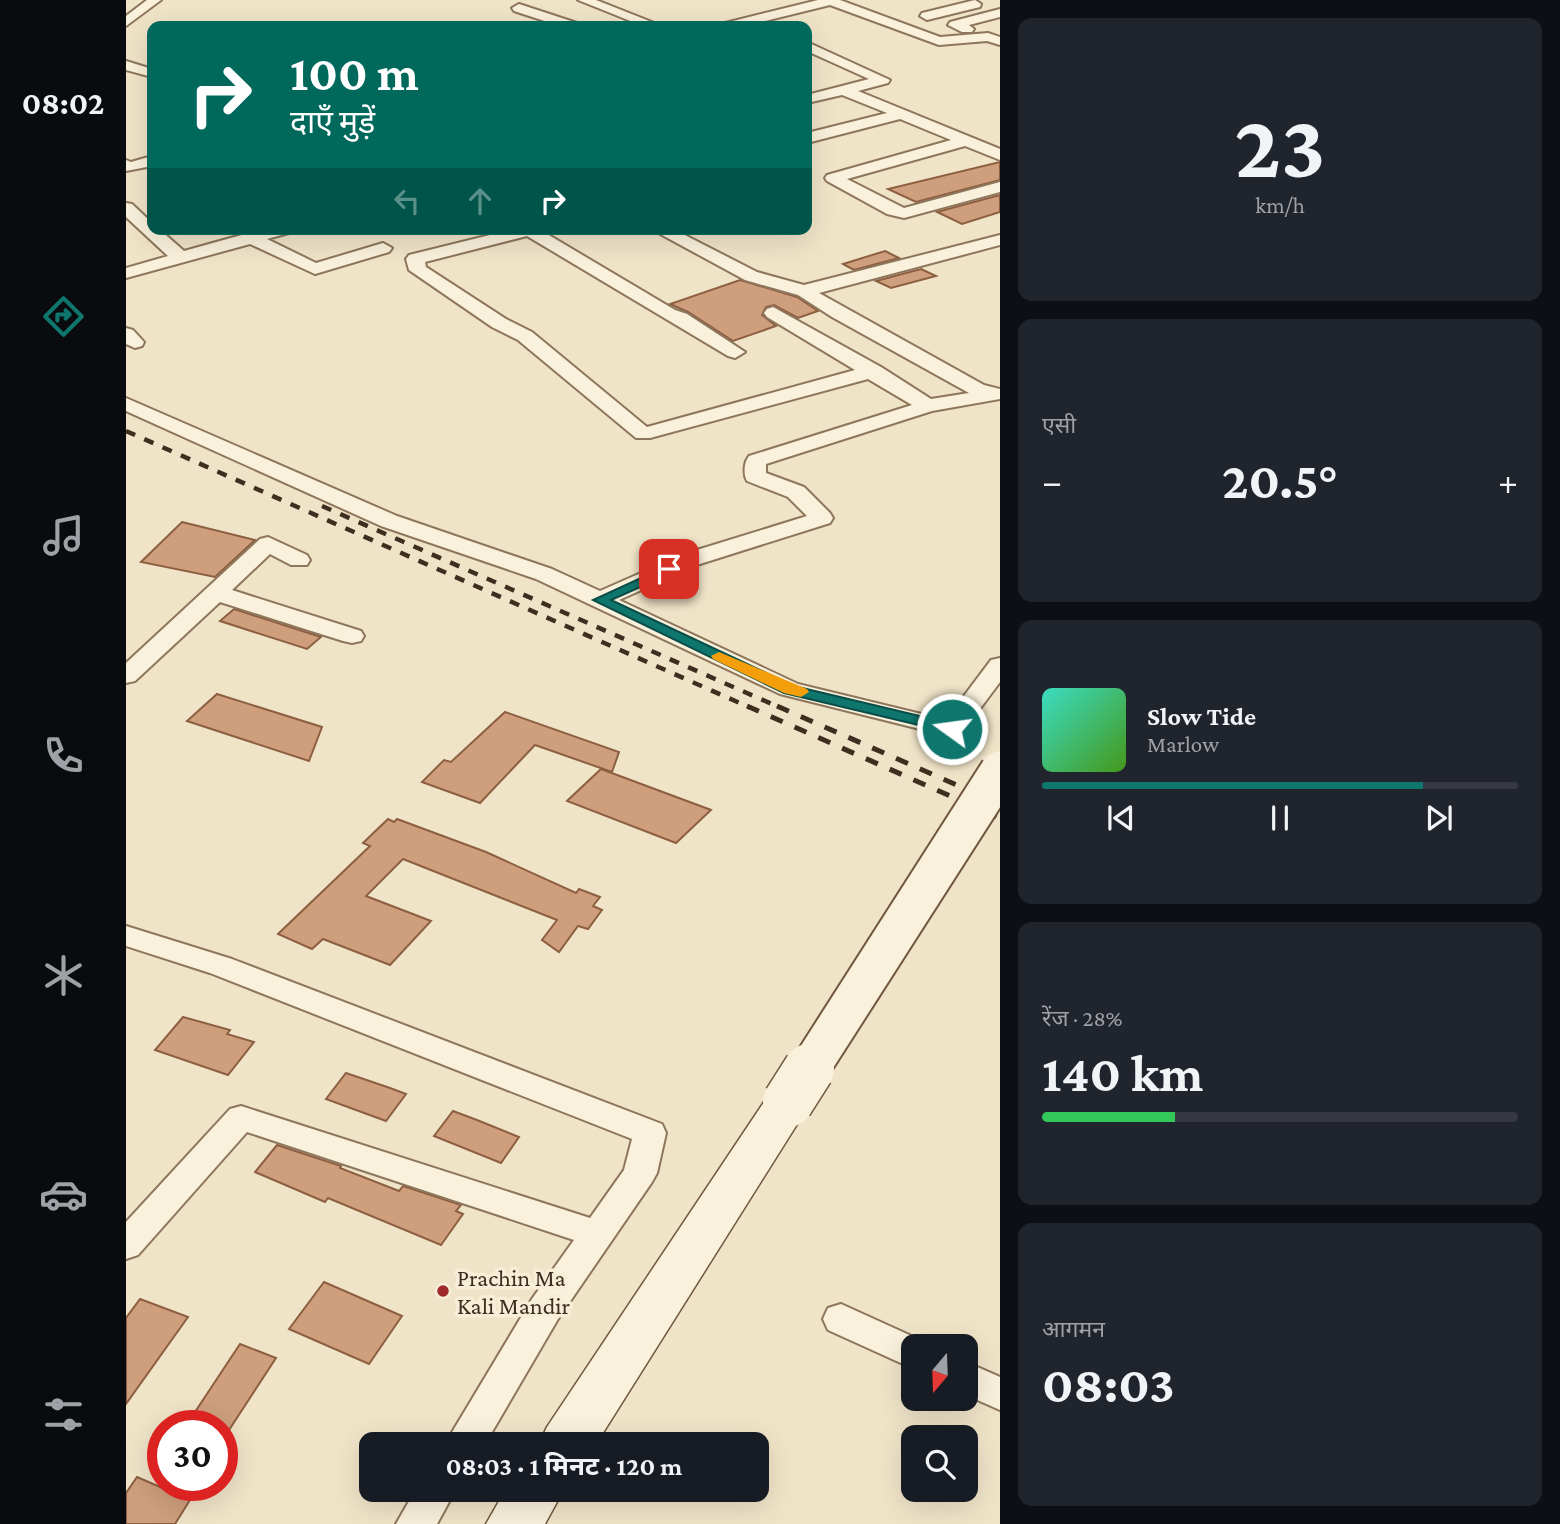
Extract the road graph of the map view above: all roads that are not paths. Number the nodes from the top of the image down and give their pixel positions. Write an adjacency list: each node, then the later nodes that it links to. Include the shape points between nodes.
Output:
1 (155, 0): 7 (street)
2 (584, 0): 11 (street)
3 (829, 0): 12 (street); 14 (street, via 939,41)
4 (997, 0): 9 (street)
5 (126, 8): 7 (street)
6 (519, 8): 10 (street)
7 (141, 11): 13 (street)
8 (1000, 13): 14 (street, via 955,25)
9 (927, 16)
10 (557, 21)
11 (641, 21)
12 (755, 21)
13 (126, 22)
14 (994, 39)
15 (812, 48): 18 (street, via 883,79)
16 (126, 65): 17 (street)
17 (147, 71)
18 (844, 90): 19 (street); 20 (street)
19 (812, 98)
20 (902, 114): 21 (street); 22 (street)
21 (812, 137)
22 (966, 141): 23 (street); 26 (street, via 833,178 904,212)
23 (1000, 155)
24 (147, 162): 25 (street)
25 (126, 165)
26 (1000, 187)
27 (147, 204): 28 (street)
28 (126, 209): 29 (street)
29 (147, 228)
30 (155, 235): 40 (street)
31 (260, 235): 36 (street)
32 (467, 235): 38 (street)
33 (513, 235): 38 (street)
34 (541, 235): 44 (street)
35 (671, 235): 42 (street, via 751,276)
36 (253, 237): 39 (street, via 315,269); 40 (street)
37 (1000, 240): 42 (street)
38 (482, 243): 45 (street, via 415,259 418,270 525,336 643,434)
39 (383, 248)
40 (181, 258): 41 (street)
41 (126, 273)
42 (804, 291): 46 (street, via 976,389)
43 (773, 313): 45 (street)
44 (735, 352)
45 (874, 371): 48 (street)
46 (998, 395): 48 (street)
47 (126, 404): 51 (street, via 389,521 544,574)
48 (928, 405): 51 (street, via 756,460 755,476 796,492 822,519 692,559)
49 (299, 560): 50 (street, via 268,544)
50 (216, 593): 52 (street); 54 (street)
51 (600, 600): 53 (street, via 789,689 952,729)
52 (352, 636)
53 (1000, 664)
54 (126, 676)
55 (1000, 771): 64 (main road, bridge)
56 (126, 936): 57 (street, via 221,965 650,1133 640,1173)
57 (597, 1234): 58 (street, via 241,1118); 63 (street, via 545,1309)
58 (126, 1245)
59 (841, 1319): 60 (street)
60 (901, 1348)
61 (978, 1384): 62 (street)
62 (1000, 1394)
63 (471, 1432)
64 (574, 1432)
65 (429, 1502): 67 (street)
66 (528, 1502): 68 (main road)
67 (416, 1524)
68 (514, 1524)

